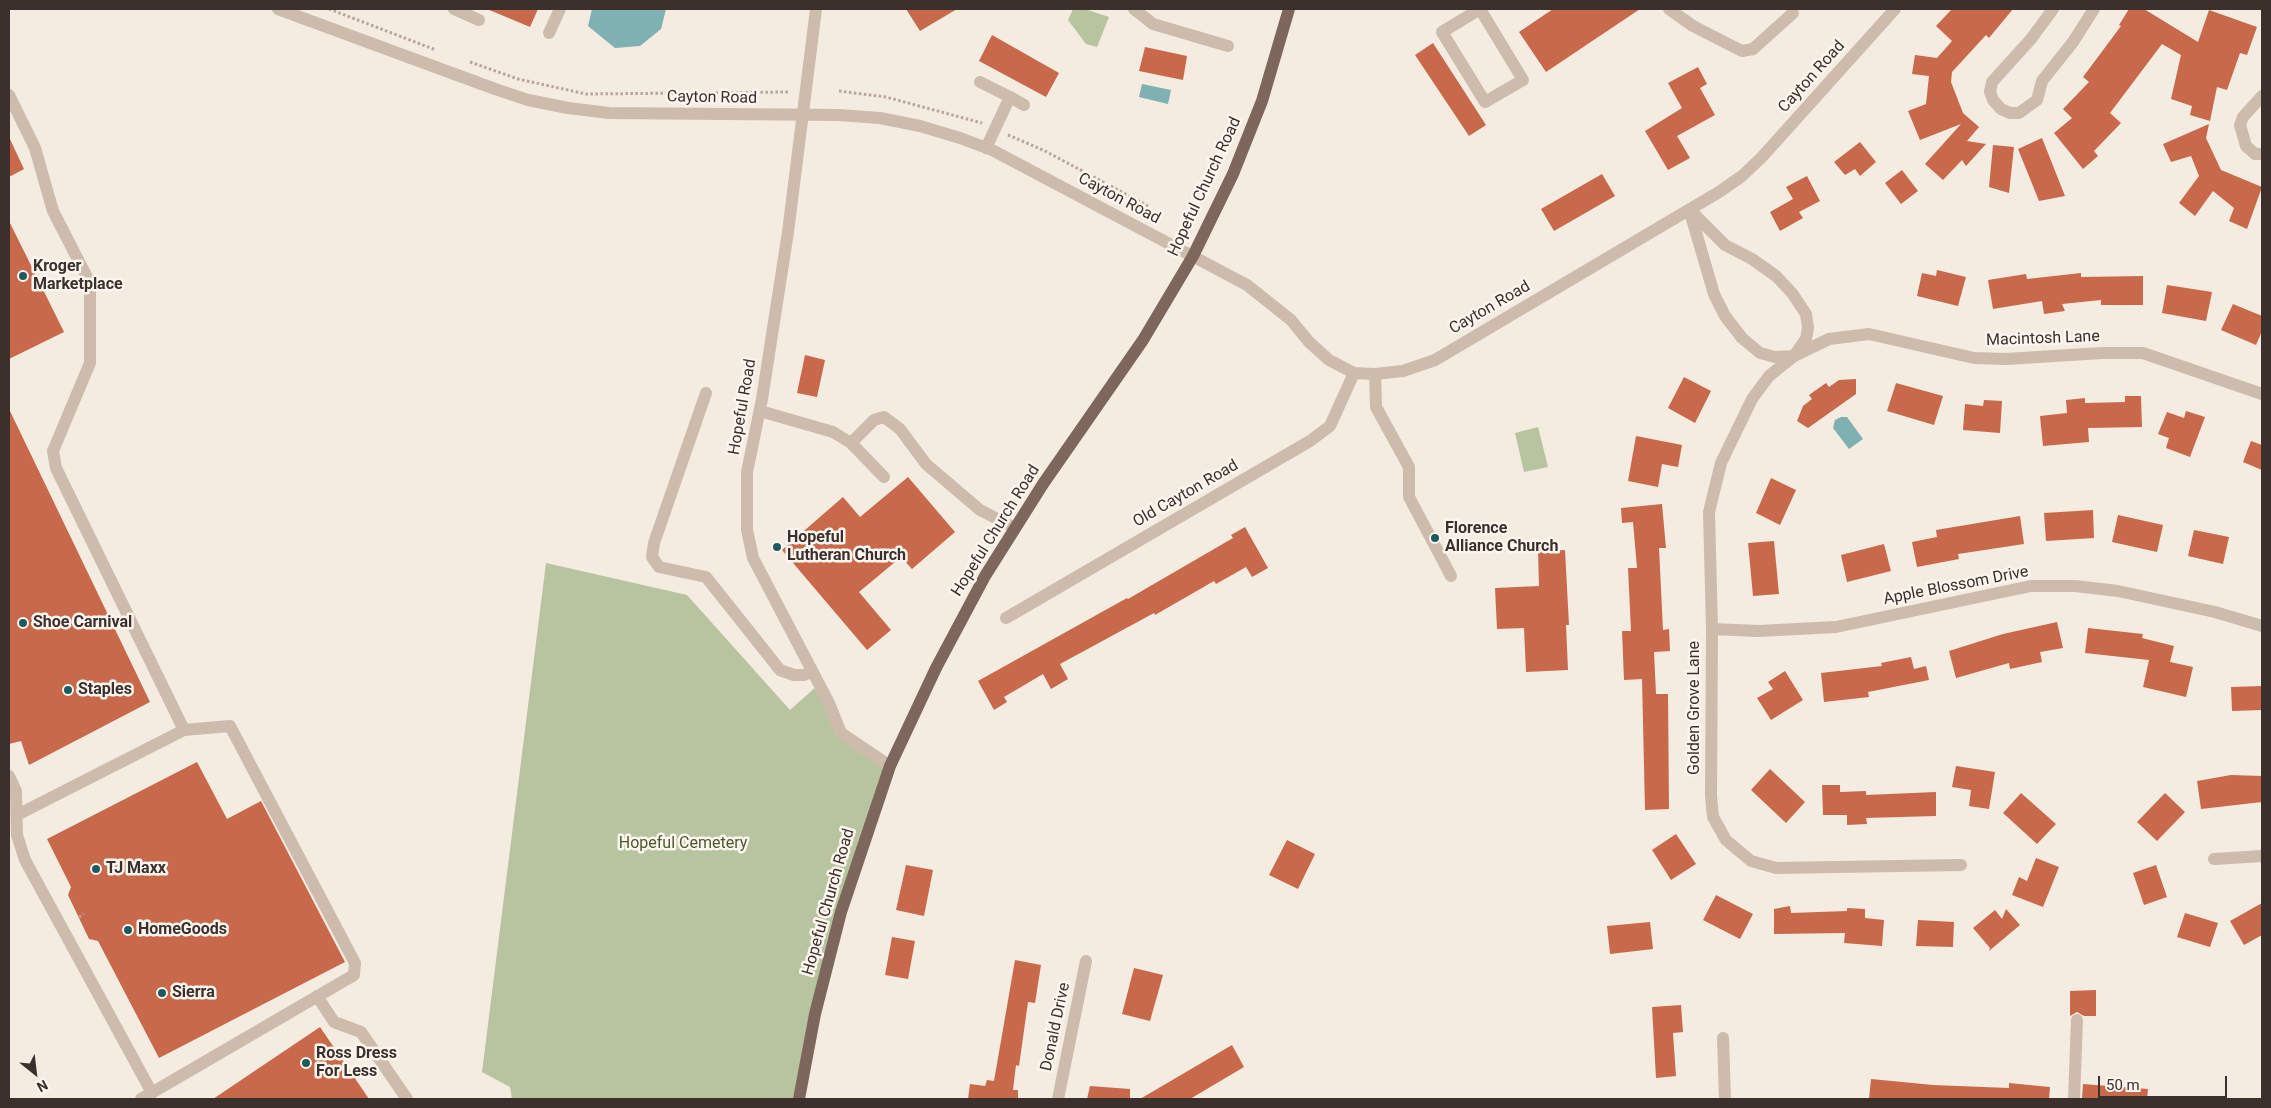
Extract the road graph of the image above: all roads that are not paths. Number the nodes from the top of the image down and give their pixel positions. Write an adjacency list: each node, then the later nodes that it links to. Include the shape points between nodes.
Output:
1 (278, 9): 21 (street, Cayton Road, via 528,100 609,113)
2 (454, 9): 13 (street)
3 (560, 9): 14 (street)
4 (816, 9): 21 (street, Hopeful Road)
5 (1134, 9): 15 (street, via 1153,24)
6 (1289, 9): 25 (main road, Hopeful Church Road, via 1262,101 1233,174)
7 (1480, 9): 7 (street, via 1442,32 1485,102 1523,80)
8 (1669, 9): 12 (street, via 1693,26 1742,51 1753,49)
9 (1895, 9): 24 (street, Cayton Road, via 1762,157 1742,176)
10 (2053, 9): 11 (street, via 1992,82 1990,92 2001,110 2019,113 2037,100 2042,81)
11 (2094, 9)
12 (1793, 13)
13 (479, 20)
14 (549, 33)
15 (1228, 46)
16 (980, 82): 19 (street)
17 (9, 95): 40 (street, via 35,148 54,211 90,283 90,364 53,451 56,468)
18 (2262, 96): 23 (street, via 2240,125 2246,146 2255,154)
19 (1010, 97): 20 (street); 22 (street)
20 (1024, 105)
21 (803, 115): 22 (street, Cayton Road, via 880,118 920,126); 31 (street, Hopeful Road)
22 (986, 148): 25 (street, Cayton Road)
23 (2262, 154)
24 (1690, 210): 26 (street, Macintosh Lane, via 1714,294 1725,316 1742,338 1760,352 1775,357); 26 (street, via 1724,245 1752,259 1776,276 1792,293 1806,314 1808,328 1806,339); 28 (street, Cayton Road, via 1435,360 1403,371)
25 (1193, 256): 27 (street, Cayton Road, via 1247,285 1291,320 1329,360); 34 (main road, Hopeful Church Road, via 1143,340)
26 (1794, 356): 30 (street, Macintosh Lane, via 1829,339 1869,334 1974,358 2143,353); 38 (street, Golden Grove Lane, via 1769,376 1752,399 1721,463 1708,512)
27 (1354, 373): 28 (street, Cayton Road); 36 (street, Old Cayton Road, via 1330,426 1310,441)
28 (1375, 374): 35 (street, via 1376,407 1409,467 1409,498)
29 (706, 393): 39 (street, via 652,557 659,567 706,577 780,670 794,675)
30 (2262, 394)
31 (760, 411): 32 (street, via 833,432); 39 (street, Hopeful Road, via 747,472 747,530 753,558)
32 (851, 443): 33 (street); 34 (street, via 874,420 884,417 900,429 926,464 980,510)
33 (884, 477)
34 (1015, 528): 41 (main road, Hopeful Church Road, via 955,630)
35 (1451, 576)
36 (1006, 618)
37 (2262, 626): 38 (street, Apple Blossom Drive, via 2215,612 2118,591 2040,586 1836,627 1758,631)
38 (1712, 629): 46 (street, Golden Grove Lane, via 1711,796 1713,817 1726,840 1750,861 1776,868)
39 (812, 672): 41 (street, Hopeful Road, via 841,733)
40 (184, 730): 43 (street); 48 (street, via 230,726 356,963 354,975)
41 (890, 766): 53 (main road, Hopeful Church Road, via 836,929)
42 (9, 776): 43 (street, via 16,791)
43 (17, 815): 51 (street, via 17,835 25,860)
44 (2262, 856): 45 (street)
45 (2214, 859)
46 (1961, 865)
47 (1086, 961): 54 (street, Donald Drive)
48 (318, 996): 51 (street); 52 (street, via 334,1022 361,1032)
49 (2077, 1020): 56 (street)
50 (1723, 1038): 55 (street)
51 (146, 1096)
52 (407, 1099)
53 (798, 1099)
54 (1058, 1099)
55 (1725, 1099)
56 (2074, 1099)

